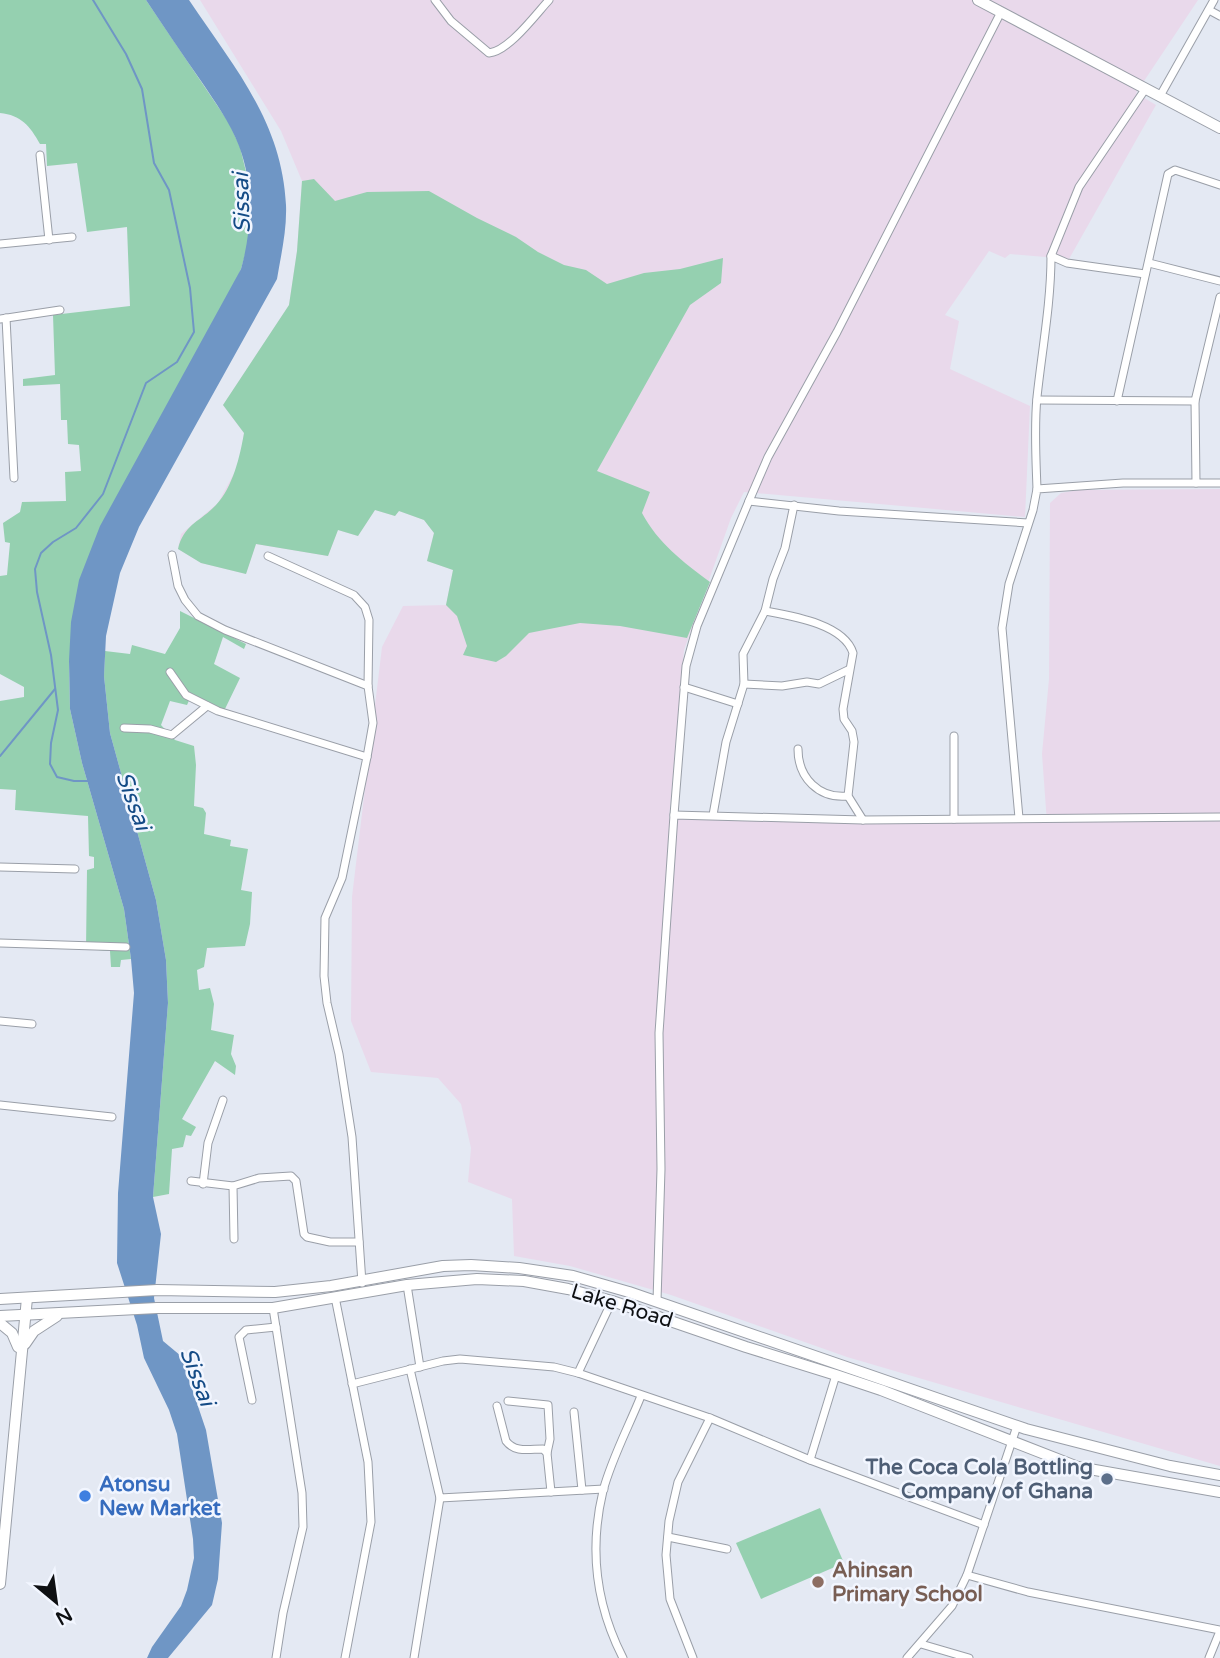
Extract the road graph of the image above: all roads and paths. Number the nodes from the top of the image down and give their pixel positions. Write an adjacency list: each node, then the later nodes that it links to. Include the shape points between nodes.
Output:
1 (435, 0): 2 (street, via 451,21 489,53 505,47)
2 (549, 0)
3 (978, 0): 6 (main road)
4 (1213, 0): 5 (street)
5 (1209, 10): 7 (street); 9 (street)
6 (1001, 12): 8 (main road); 30 (street)
7 (1220, 16)
8 (1146, 88): 9 (main road); 16 (street, via 1079,187)
9 (1160, 96): 10 (main road)
10 (1220, 128)
11 (40, 155): 14 (street)
12 (1220, 185): 17 (street, via 1170,171)
13 (72, 237): 14 (street)
14 (49, 240): 15 (street)
15 (0, 244)
16 (1051, 256): 18 (street, via 1067,263); 23 (street)
17 (1149, 262): 18 (street); 19 (street)
18 (1145, 274): 24 (street)
19 (1220, 281)
20 (1220, 297): 25 (street)
21 (60, 310): 22 (street)
22 (3, 318): 26 (street)
23 (1037, 400): 24 (street); 29 (street)
24 (1116, 401): 25 (street)
25 (1195, 401): 27 (street)
26 (14, 478)
27 (1196, 483): 28 (street); 29 (street)
28 (1220, 483)
29 (1037, 489): 32 (street)
30 (749, 501): 31 (street); 40 (street, via 697,626)
31 (794, 505): 32 (street); 35 (street)
32 (1028, 523): 51 (street, via 1009,584 1002,628)
33 (172, 555): 39 (street, via 178,586 198,616)
34 (268, 556): 39 (street, via 354,595 365,607 369,620)
35 (765, 611): 36 (street, via 842,635 853,653); 38 (street, via 743,654)
36 (848, 670): 38 (street, via 819,684); 47 (street, via 842,709 854,742)
37 (170, 672): 42 (street, via 186,695)
38 (744, 684): 41 (street)
39 (368, 686): 46 (street, via 373,723)
40 (684, 687): 41 (street); 48 (street)
41 (738, 704): 49 (street)
42 (207, 706): 43 (street, via 172,734); 46 (street)
43 (124, 729)
44 (954, 736): 52 (street)
45 (798, 749): 47 (street, via 808,782 831,796)
46 (367, 757): 67 (street, via 341,878 325,918 325,990 349,1108)
47 (848, 796): 53 (street)
48 (674, 815): 49 (street); 74 (street, via 659,1033)
49 (713, 816): 53 (street)
50 (1220, 817): 51 (street)
51 (1019, 818): 52 (street)
52 (954, 819): 53 (street)
53 (863, 820)
54 (0, 867): 55 (street)
55 (75, 869)
56 (0, 943): 57 (street)
57 (126, 947)
58 (0, 1021): 59 (street)
59 (32, 1024)
60 (223, 1100): 64 (street, via 208,1143)
61 (0, 1105): 62 (street)
62 (112, 1117)
63 (191, 1181): 64 (street)
64 (203, 1184): 65 (street)
65 (233, 1186): 66 (street); 67 (street, via 291,1176 296,1181 307,1237)
66 (234, 1240)
67 (359, 1242): 69 (street)
68 (407, 1285): 69 (main road, Lake Road); 73 (main road, Lake Road, via 477,1279 524,1281); 82 (street)
69 (362, 1287): 70 (main road, Lake Road); 71 (main road, Lake Road, via 275,1292 157,1290); 74 (main road, Lake Road, via 443,1266 507,1267 573,1276)
70 (335, 1297): 75 (main road, Lake Road); 86 (street)
71 (23, 1298): 72 (main road, Lake Road); 78 (main road)
72 (0, 1299)
73 (612, 1301): 84 (street); 85 (main road, Lake Road)
74 (657, 1301): 93 (main road, Lake Road)
75 (273, 1308): 76 (main road, Lake Road); 80 (street)
76 (60, 1314): 78 (main road, Lake Road); 81 (main road, via 34,1331)
77 (0, 1316): 78 (main road, Lake Road)
78 (22, 1316): 81 (main road)
79 (0, 1323): 81 (main road)
80 (276, 1327): 88 (street, via 246,1330 239,1337); 111 (street, via 302,1493 303,1527)
81 (21, 1348): 98 (main road)
82 (420, 1367): 83 (street); 84 (street, via 460,1359)
83 (410, 1370): 86 (street); 103 (street)
84 (578, 1373): 87 (street)
85 (836, 1375): 94 (main road, Lake Road); 96 (street)
86 (352, 1384): 112 (street, via 368,1462 372,1522)
87 (641, 1396): 92 (street); 99 (street)
88 (252, 1400)
89 (508, 1401): 95 (street, via 548,1405)
90 (496, 1406): 95 (street, via 510,1445)
91 (573, 1412): 100 (street)
92 (709, 1418): 96 (street); 105 (street, via 678,1482)
93 (1017, 1426): 94 (street); 97 (main road, Lake Road)
94 (1012, 1441): 102 (main road, Lake Road, via 1077,1467); 104 (street)
95 (547, 1453): 101 (street)
96 (810, 1460): 104 (street)
97 (1220, 1475)
98 (5, 1483): 108 (main road)
99 (604, 1489): 100 (street); 114 (street, via 595,1536 596,1573 603,1610)
100 (582, 1490): 101 (street)
101 (551, 1492): 103 (street)
102 (1220, 1492)
103 (440, 1498): 113 (street)
104 (984, 1525): 107 (street)
105 (668, 1537): 106 (street); 115 (street, via 670,1599)
106 (727, 1549)
107 (967, 1575): 109 (street, via 1028,1592); 110 (street, via 952,1606)
108 (0, 1584)
109 (1220, 1630): 118 (street)
110 (921, 1644): 116 (street); 117 (street)
111 (276, 1658)
112 (345, 1658)
113 (414, 1658)
114 (623, 1658)
115 (693, 1658)
116 (907, 1658)
117 (969, 1658)
118 (1209, 1658)

